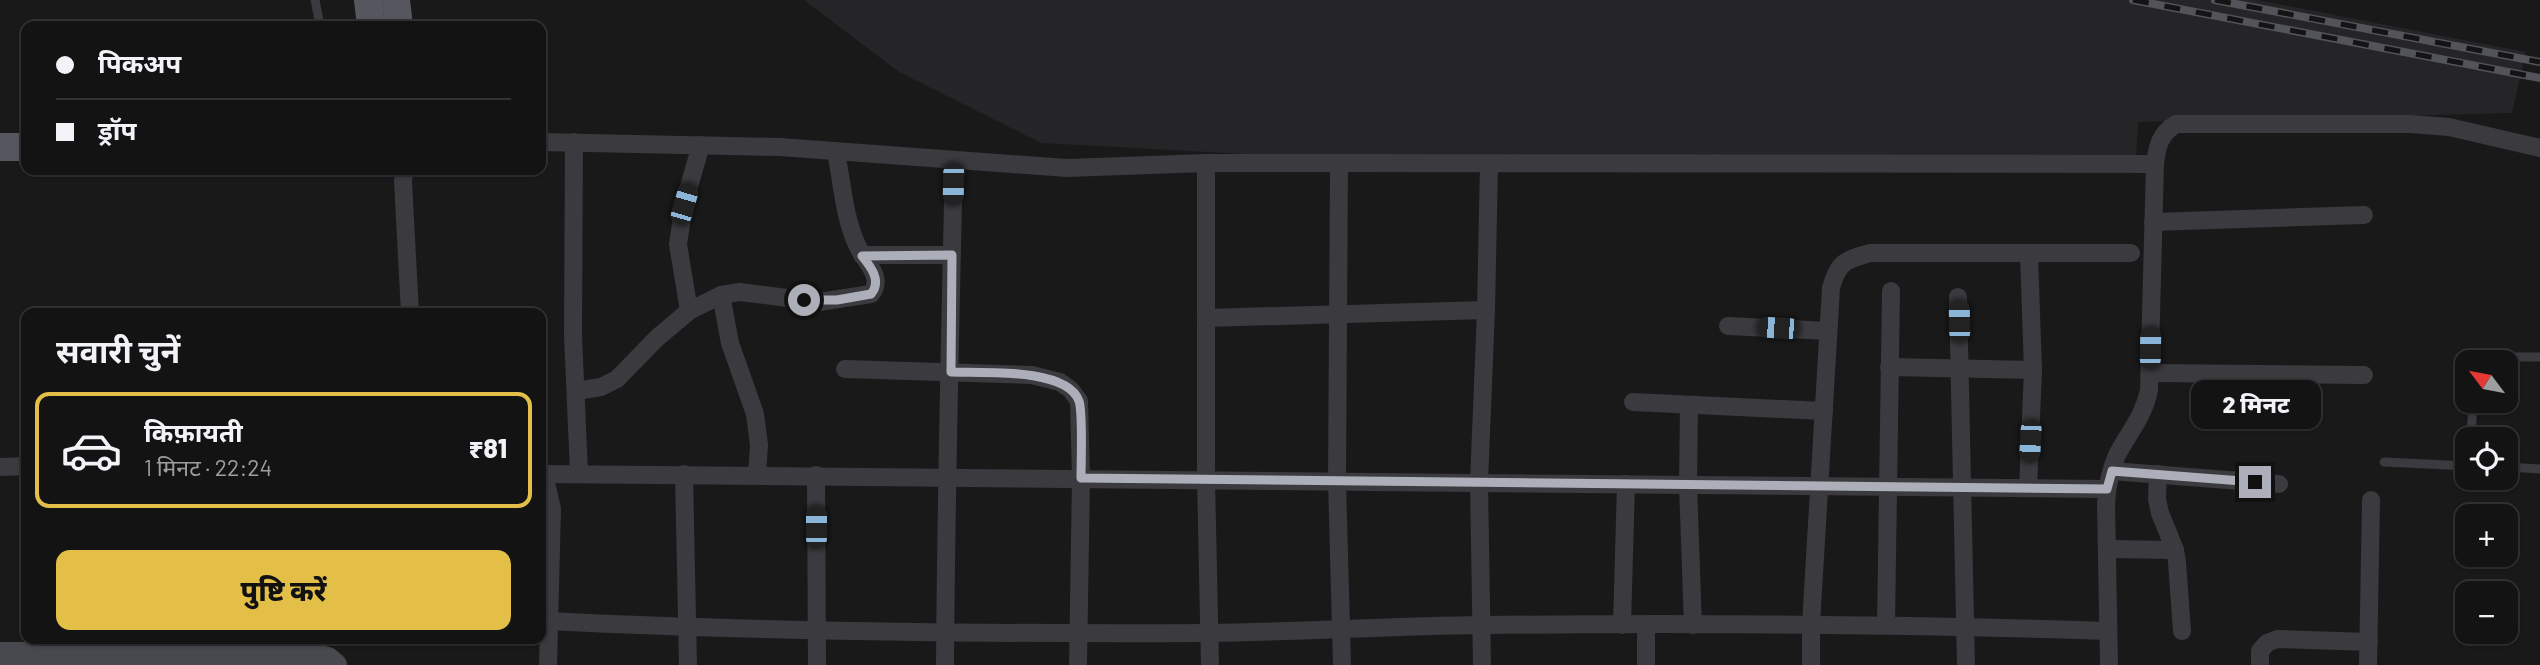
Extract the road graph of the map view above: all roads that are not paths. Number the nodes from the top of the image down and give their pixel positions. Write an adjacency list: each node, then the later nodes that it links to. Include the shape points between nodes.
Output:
1 (315, 0): 2 (lane)
2 (319, 21)
3 (546, 142): 4 (street)
4 (574, 142): 5 (street); 41 (street)
5 (701, 145): 9 (street); 27 (street, via 678,244)
6 (0, 147): 7 (main road)
7 (21, 147)
8 (2540, 148): 14 (street, via 2449,127 2411,124 2176,124 2161,136)
9 (836, 152): 10 (street); 21 (street, via 850,230)
10 (954, 160): 11 (street, via 1067,168); 20 (street)
11 (1206, 163): 13 (street); 29 (street)
12 (1489, 163): 13 (street); 14 (street); 26 (street)
13 (1339, 164): 28 (street)
14 (2155, 164): 17 (street)
15 (402, 175): 25 (street)
16 (2364, 215): 17 (street)
17 (2153, 222): 39 (street)
18 (2131, 253): 19 (street)
19 (2029, 254): 31 (street, via 1870,253 1849,259 1836,269 1833,278); 37 (street)
20 (952, 255): 21 (street); 38 (street)
21 (862, 256): 23 (street, via 876,279 871,294 819,302 740,292)
22 (1891, 291): 34 (street)
23 (722, 295): 27 (street); 56 (street, via 730,343 755,414)
24 (1958, 297): 35 (street)
25 (410, 308)
26 (1486, 310): 28 (street); 62 (street)
27 (689, 311): 41 (street, via 617,379)
28 (1340, 314): 29 (street); 61 (street)
29 (1206, 318): 60 (street)
30 (1728, 326): 31 (street)
31 (1828, 331): 44 (street)
32 (2518, 357): 33 (lane)
33 (2540, 357)
34 (1889, 366): 35 (street); 68 (street)
35 (1959, 368): 37 (street); 69 (street)
36 (845, 369): 38 (street)
37 (2033, 370): 70 (street)
38 (951, 372): 58 (street); 59 (street, via 1032,375 1060,382 1071,390 1079,401)
39 (2150, 373): 40 (street); 51 (street, via 2146,405)
40 (2364, 375)
41 (576, 391): 53 (street)
42 (1633, 402): 43 (street)
43 (1689, 406): 44 (street); 65 (street)
44 (1824, 411): 66 (street)
45 (2384, 462): 46 (lane)
46 (2455, 465)
47 (21, 466): 48 (street)
48 (0, 467)
49 (2518, 468): 50 (lane)
50 (2540, 469)
51 (2112, 471): 55 (street); 71 (street)
52 (546, 473): 53 (street)
53 (579, 473): 54 (street)
54 (684, 474): 56 (street); 83 (street)
55 (2158, 474): 64 (street); 74 (street, via 2160,513)
56 (757, 475): 57 (street)
57 (816, 475): 58 (street); 85 (street)
58 (946, 477): 59 (street); 86 (street)
59 (1081, 478): 60 (street); 89 (street)
60 (1206, 480): 61 (street); 90 (street)
61 (1337, 481): 62 (street); 84 (street)
62 (1479, 482): 63 (street); 76 (street)
63 (1626, 484): 65 (street); 77 (street)
64 (2279, 484)
65 (1688, 485): 66 (street); 79 (street)
66 (1820, 486): 68 (street); 80 (street)
67 (546, 487): 75 (street, via 552,509)
68 (1887, 487): 69 (street); 81 (street)
69 (1961, 488): 70 (street); 82 (street)
70 (2028, 488): 71 (street)
71 (2107, 489): 73 (street)
72 (2371, 500): 91 (street)
73 (2107, 549): 74 (street); 87 (street)
74 (2175, 550): 88 (street)
75 (549, 621): 83 (street); 94 (street)
76 (1481, 625): 77 (street); 84 (street); 101 (street)
77 (1622, 625): 78 (street)
78 (1646, 625): 79 (street); 102 (street)
79 (1693, 625): 80 (street)
80 (1811, 625): 81 (street); 103 (street)
81 (1886, 625): 82 (street)
82 (1966, 626): 87 (street); 104 (street)
83 (688, 628): 85 (street); 95 (street)
84 (1341, 628): 90 (street); 100 (street)
85 (816, 629): 86 (street); 96 (street)
86 (946, 631): 89 (street); 97 (street)
87 (2108, 631): 105 (street)
88 (2182, 631)
89 (1079, 632): 90 (street); 98 (street)
90 (1211, 633): 99 (street)
91 (2369, 642): 106 (street, via 2277,639 2260,651); 107 (street)
92 (0, 654): 93 (street, via 122,650 301,653)
93 (335, 665)
94 (548, 665)
95 (688, 665)
96 (817, 665)
97 (945, 665)
98 (1078, 665)
99 (1210, 665)
100 (1342, 665)
101 (1482, 665)
102 (1646, 665)
103 (1811, 665)
104 (1966, 665)
105 (2109, 665)
106 (2260, 665)
107 (2368, 665)

